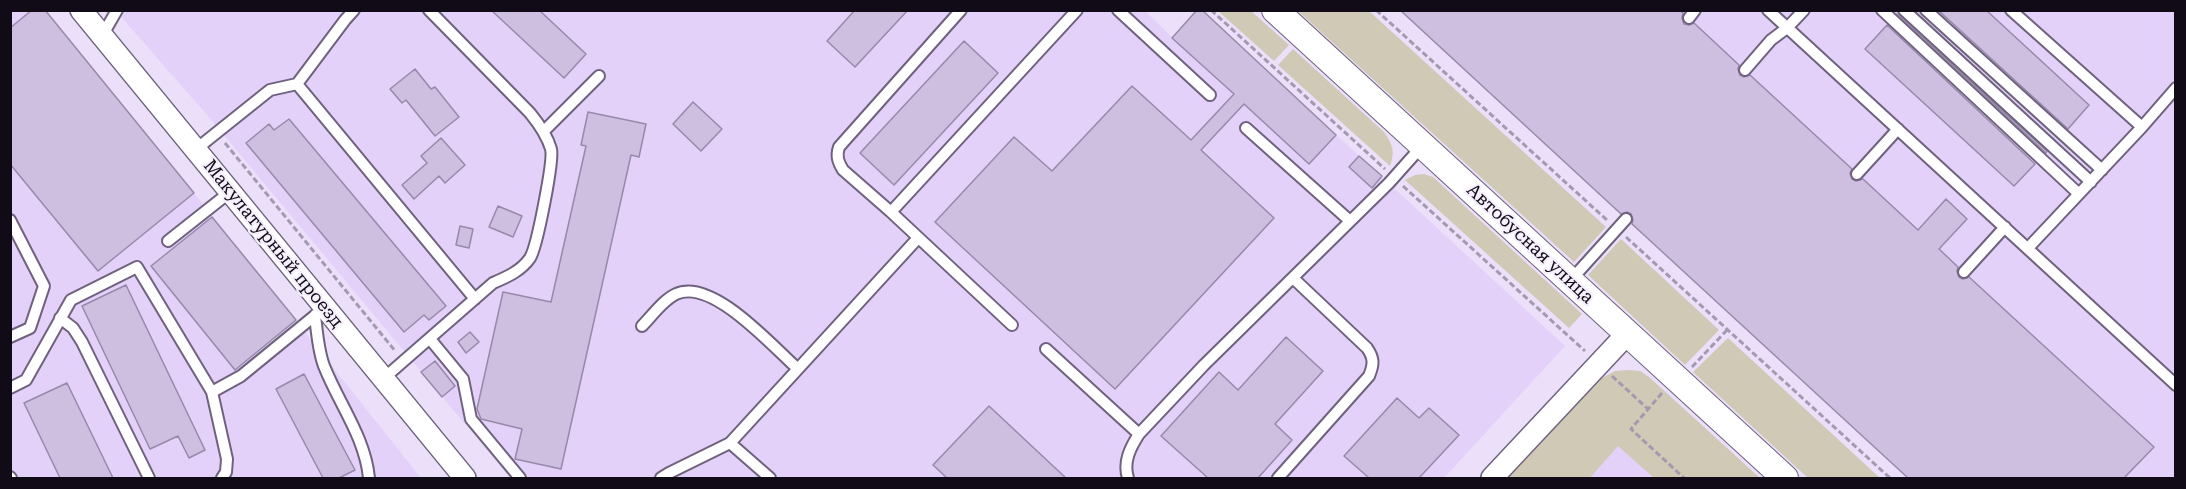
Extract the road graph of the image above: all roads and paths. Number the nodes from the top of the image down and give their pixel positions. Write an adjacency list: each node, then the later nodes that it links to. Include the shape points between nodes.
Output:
1 (81, 10): 18 (street, Макулатурный проезд)
2 (117, 10): 18 (lane)
3 (354, 10): 21 (lane)
4 (429, 10): 27 (lane)
5 (961, 10): 37 (lane, via 839,147 838,162 843,170)
6 (1077, 10): 37 (lane)
7 (1118, 10): 23 (lane)
8 (1211, 10): 33 (path)
9 (1275, 10): 29 (street, Автобусная улица)
10 (1376, 10): 42 (path)
11 (1768, 10): 17 (lane)
12 (1804, 10): 17 (lane)
13 (1882, 10): 36 (lane)
14 (1904, 10): 34 (lane)
15 (1926, 10): 31 (lane)
16 (2011, 10): 24 (lane)
17 (1787, 28): 19 (lane); 26 (lane)
18 (102, 36): 30 (street, Макулатурный проезд)
19 (1744, 70)
20 (599, 75): 27 (lane)
21 (297, 84): 28 (lane, via 270,90); 49 (lane)
22 (2175, 87): 24 (lane)
23 (1210, 95)
24 (2142, 127): 31 (lane)
25 (1246, 128): 40 (lane)
26 (1898, 129): 32 (lane); 41 (lane)
27 (544, 131): 49 (lane, via 552,151 538,239 530,258 515,274 492,283)
28 (216, 133): 30 (lane); 58 (path, via 392,346)
29 (1422, 146): 33 (lane); 48 (street, Автобусная улица)
30 (195, 150): 35 (street, Макулатурный проезд)
31 (2102, 170): 34 (lane)
32 (1857, 174)
33 (1394, 177): 40 (lane); 59 (path)
34 (2091, 182): 36 (lane)
35 (230, 192): 44 (lane); 50 (street, Макулатурный проезд)
36 (2079, 194): 45 (lane)
37 (891, 212): 43 (lane)
38 (1626, 219): 42 (lane)
39 (10, 220): 55 (lane, via 45,286 30,328)
40 (1350, 221): 47 (lane)
41 (2005, 227): 45 (lane); 46 (lane)
42 (1617, 229): 48 (lane); 79 (path)
43 (918, 238): 52 (lane); 60 (lane)
44 (168, 241)
45 (2028, 248): 62 (lane)
46 (1964, 272)
47 (1293, 278): 66 (lane); 76 (lane, via 1367,348 1373,365 1369,376)
48 (1569, 281): 54 (street, Автобусная улица)
49 (475, 298): 56 (lane)
50 (320, 311): 61 (street, Макулатурный проезд); 64 (lane, via 241,376); 70 (lane, via 318,342 324,364 362,444)
51 (60, 318): 63 (lane, via 26,380); 64 (lane, via 71,300 137,267); 68 (lane, via 82,342)
52 (1012, 325)
53 (642, 326): 60 (lane, via 677,294 700,292 731,309)
54 (1627, 334): 59 (street); 78 (street, Автобусная улица)
55 (10, 337)
56 (430, 339): 58 (lane); 72 (lane, via 463,379 471,419)
57 (1046, 349): 66 (lane)
58 (402, 364): 61 (lane)
59 (1599, 364): 65 (path); 77 (street)
60 (798, 369): 67 (lane)
61 (383, 379): 71 (street, Макулатурный проезд)
62 (2175, 385)
63 (10, 388)
64 (212, 392): 69 (lane, via 227,459)
65 (1648, 409)
66 (1139, 434): 75 (lane, via 1125,468)
67 (730, 443): 73 (lane); 74 (lane)
68 (149, 478)
69 (222, 478)
70 (369, 478)
71 (465, 478)
72 (520, 478)
73 (661, 478)
74 (770, 478)
75 (1128, 478)
76 (1278, 478)
77 (1492, 478)
78 (1785, 478)
79 (1890, 478)

